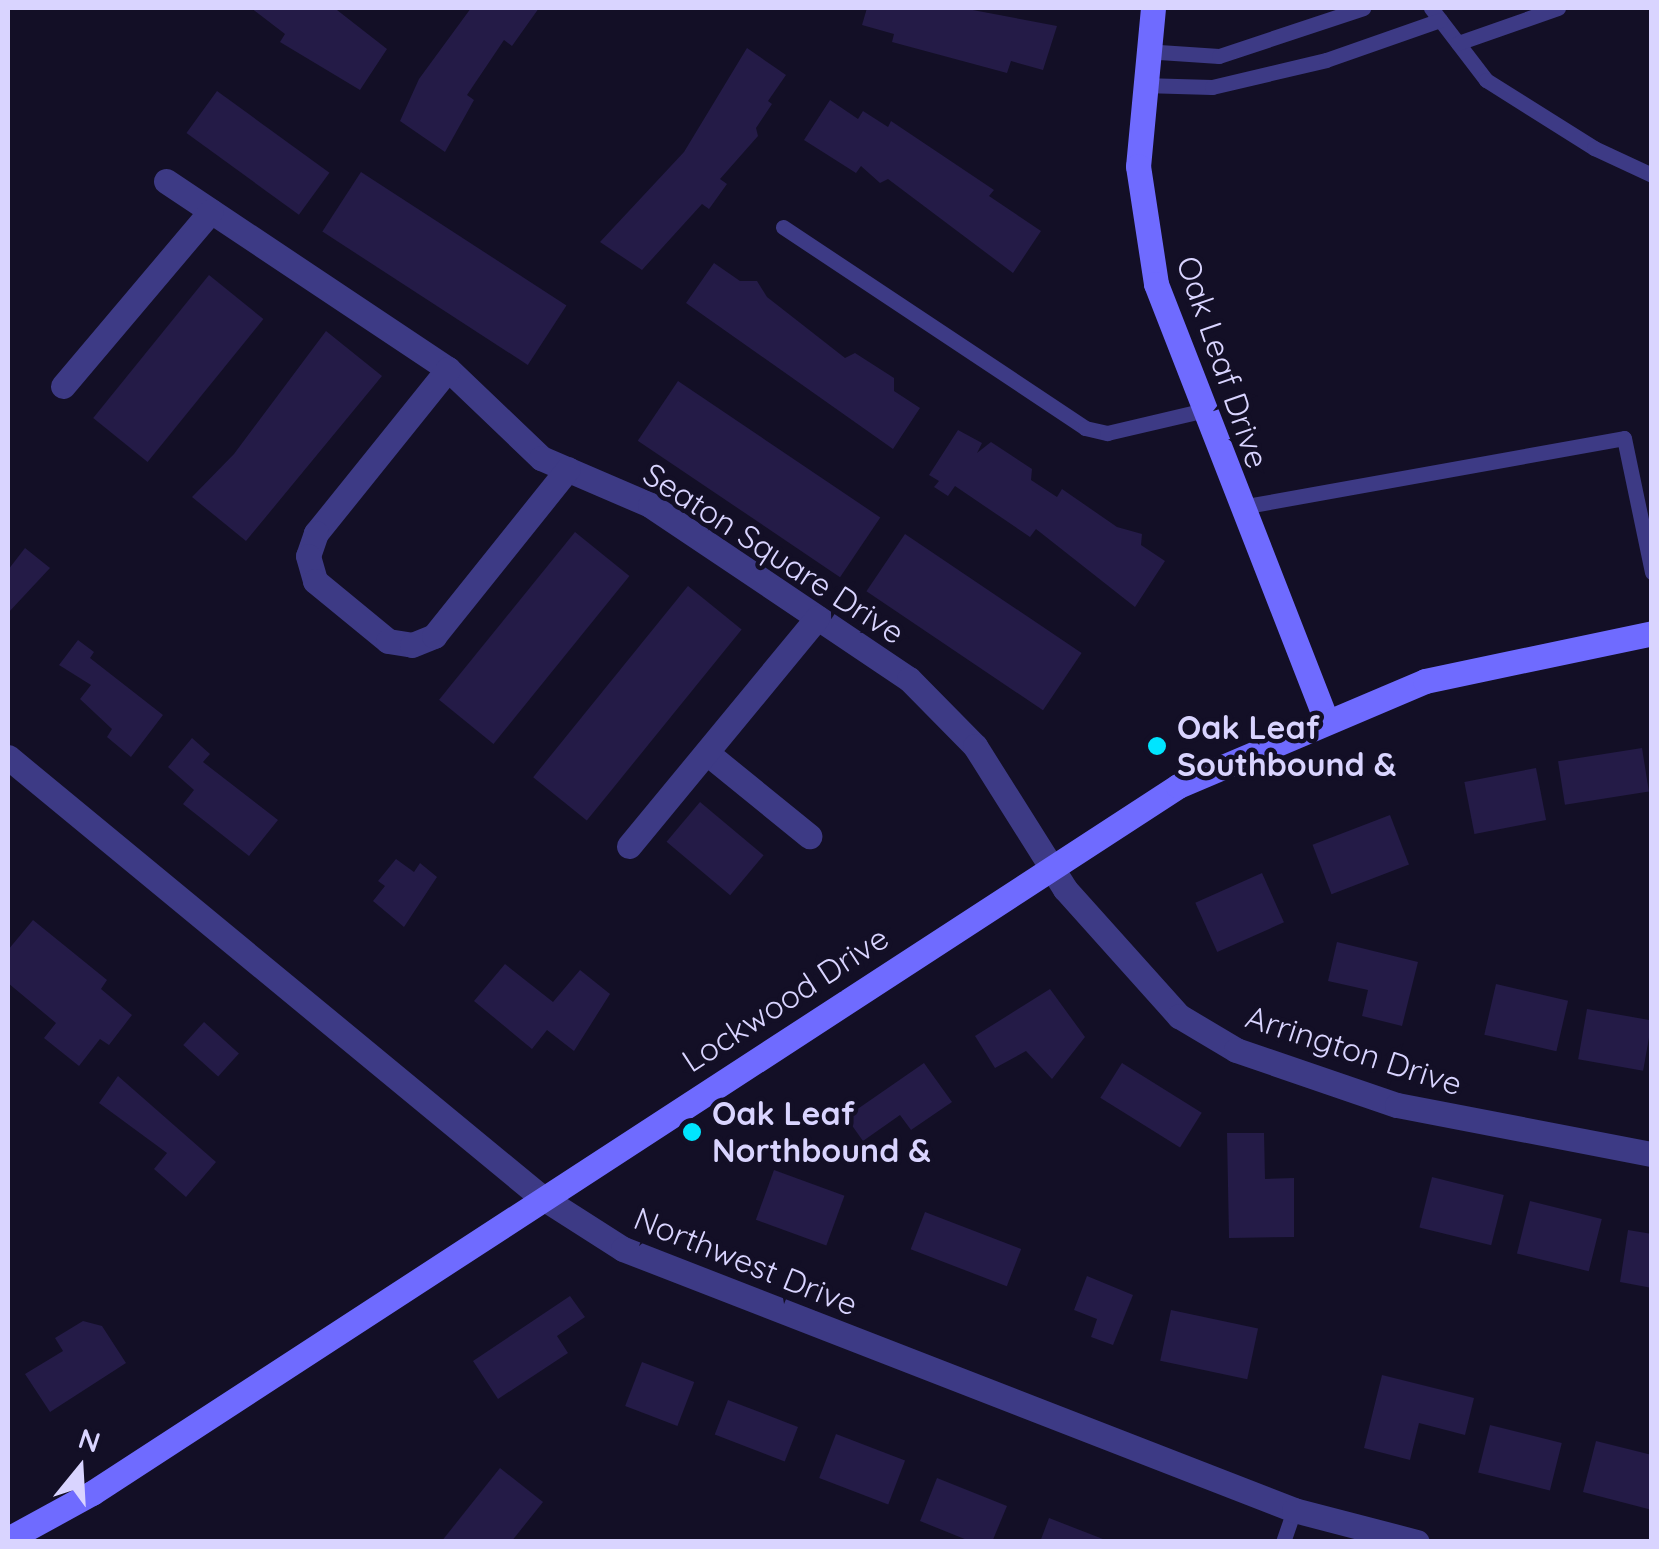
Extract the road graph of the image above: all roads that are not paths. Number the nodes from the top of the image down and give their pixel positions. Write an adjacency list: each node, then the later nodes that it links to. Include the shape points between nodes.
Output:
1 (1153, 8): 6 (street, Oak Leaf Drive)
2 (1363, 8): 6 (lane, via 1219,56)
3 (1558, 8): 5 (lane)
4 (1435, 14): 5 (lane); 7 (lane, via 1326,60 1212,88)
5 (1458, 43): 8 (lane, via 1486,80 1594,148)
6 (1144, 51): 7 (street, Oak Leaf Drive)
7 (1142, 86): 14 (street, Oak Leaf Drive, via 1138,166 1156,284)
8 (1652, 175)
9 (166, 181): 10 (street, Seaton Square Drive)
10 (211, 211): 12 (street, Seaton Square Drive); 13 (street)
11 (782, 227): 14 (lane, via 1085,428 1107,433)
12 (448, 369): 15 (street, Seaton Square Drive, via 541,458); 15 (street, via 316,532 308,556 315,581 388,641 434,636)
13 (63, 386)
14 (1201, 412): 16 (street, Oak Leaf Drive)
15 (568, 470): 18 (street, Seaton Square Drive, via 650,505)
16 (1240, 507): 17 (lane, via 1624,438); 20 (street, Oak Leaf Drive)
17 (1652, 572)
18 (817, 618): 21 (street); 25 (street, Seaton Square Drive, via 943,710 974,746)
19 (1652, 633): 20 (street, Lockwood Drive, via 1425,682)
20 (1328, 722): 25 (street, Lockwood Drive, via 1178,786)
21 (706, 753): 23 (street); 24 (street)
22 (8, 757): 27 (street, Northwest Drive)
23 (809, 836)
24 (629, 846)
25 (1048, 867): 26 (street, Arrington Drive, via 1141,980 1179,1016 1236,1050 1398,1105); 27 (street, Lockwood Drive)
26 (1652, 1154)
27 (540, 1196): 28 (street, Northwest Drive, via 623,1250); 29 (street, Lockwood Drive, via 92,1493)
28 (1294, 1510): 30 (lane); 31 (street, Northwest Drive)
29 (8, 1538)
30 (1283, 1542)
31 (1416, 1542)

